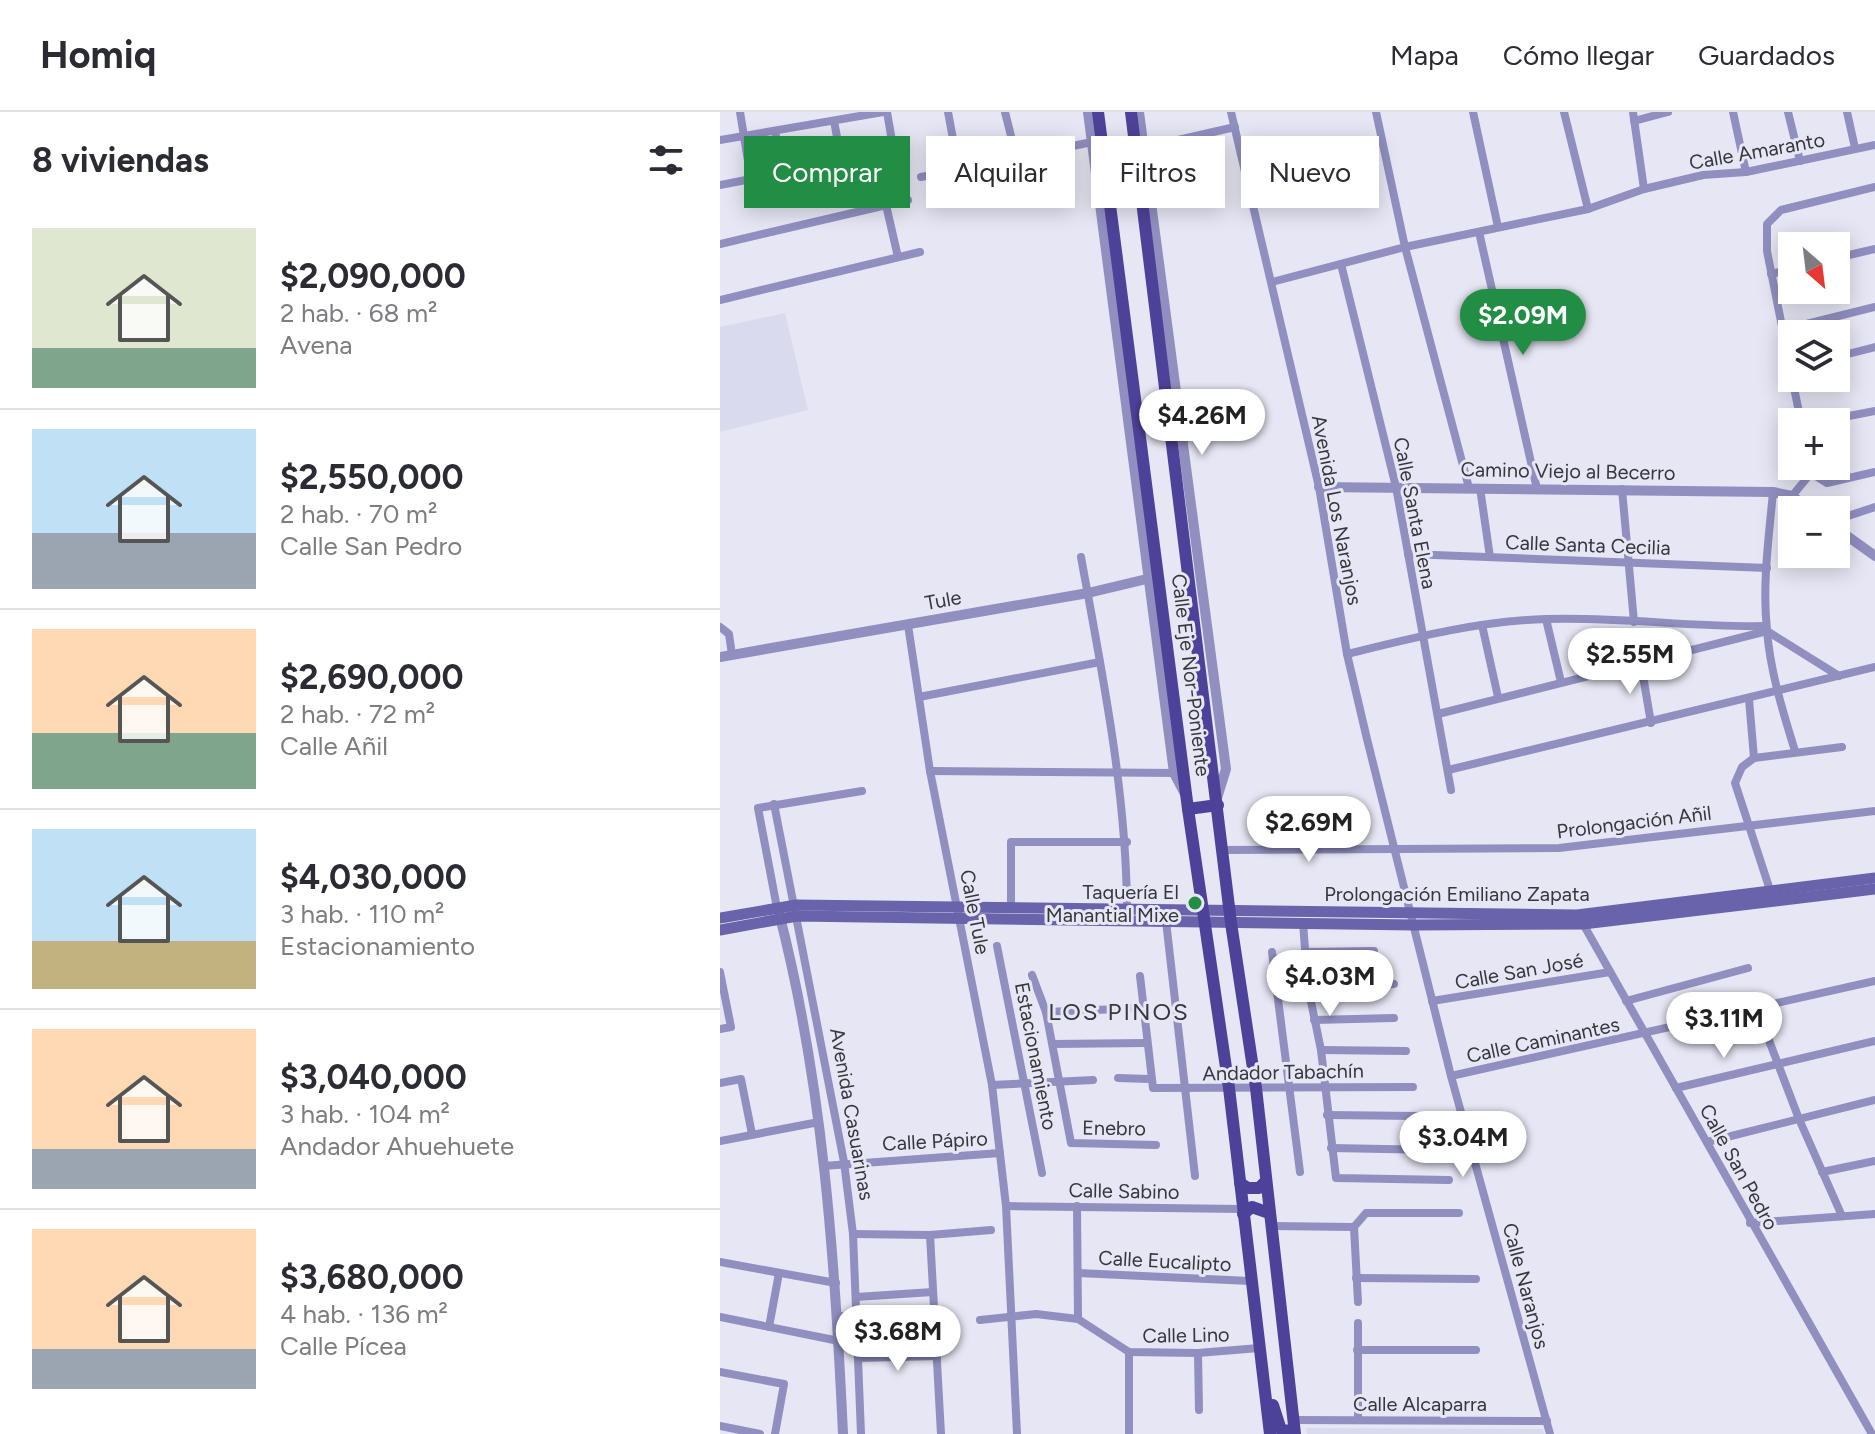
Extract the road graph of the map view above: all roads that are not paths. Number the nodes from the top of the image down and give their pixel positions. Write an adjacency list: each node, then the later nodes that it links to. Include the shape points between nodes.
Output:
1 (740, 112): 21 (street)
2 (885, 112): 18 (street); 24 (street)
3 (948, 112): 25 (street)
4 (1005, 112): 26 (street)
5 (1088, 112): 27 (street)
6 (1098, 112): 85 (main road, Calle Eje Nor-Poniente)
7 (1131, 112): 119 (main road, Calle Eje Nor-Poniente)
8 (1139, 112): 28 (street)
9 (1231, 112): 19 (street, Avenida Los Naranjos)
10 (1376, 112): 49 (street)
11 (1473, 112): 46 (street)
12 (1564, 112): 45 (street)
13 (1668, 112): 17 (street)
14 (1733, 112): 35 (street)
15 (1788, 112): 34 (street)
16 (1847, 112): 33 (street)
17 (1634, 116): 40 (street)
18 (834, 121): 20 (street); 23 (street)
19 (1235, 127): 29 (street); 57 (street, Avenida Los Naranjos)
20 (775, 131): 21 (street); 22 (street)
21 (744, 136): 30 (street)
22 (776, 136)
23 (837, 136)
24 (890, 136)
25 (952, 136)
26 (1011, 136)
27 (1091, 136)
28 (1142, 136)
29 (1196, 136)
30 (720, 140)
31 (1091, 142): 36 (street)
32 (1875, 145): 33 (street, Calle Amaranto)
33 (1855, 148): 34 (street, Calle Amaranto)
34 (1800, 161): 35 (street, Calle Amaranto)
35 (1746, 172): 40 (street, Calle Amaranto, via 1703,175)
36 (921, 177)
37 (744, 180): 38 (street)
38 (720, 185)
39 (1875, 187): 56 (street, via 1774,215 1764,233)
40 (1644, 189): 45 (street, Calle Amaranto)
41 (873, 208): 48 (street)
42 (887, 208): 53 (street)
43 (1101, 208): 85 (street)
44 (1151, 208): 119 (street, via 1226,769)
45 (1588, 209): 46 (street, Calle Amaranto)
46 (1498, 227): 47 (street, Calle Amaranto)
47 (1479, 232): 49 (street, Calle Amaranto); 72 (street)
48 (720, 244)
49 (1405, 247): 54 (street, Calle Amaranto); 71 (street)
50 (1875, 249): 52 (street)
51 (920, 252): 53 (street)
52 (1850, 255)
53 (898, 257): 58 (street)
54 (1341, 264): 57 (street, Calle Amaranto); 70 (street, Calle Santa Elena)
55 (1778, 272): 56 (street)
56 (1771, 274): 60 (street)
57 (1272, 282): 69 (street, Avenida Los Naranjos)
58 (720, 300)
59 (1875, 307): 61 (street)
60 (1780, 320)
61 (1822, 320)
62 (1875, 347): 63 (street)
63 (1850, 353)
64 (1875, 411): 65 (street)
65 (1850, 416)
66 (1875, 472): 67 (street)
67 (1850, 478)
68 (1803, 480): 75 (street)
69 (1319, 487): 70 (street, Camino Viejo al Becerro); 96 (street, Avenida Los Naranjos)
70 (1396, 487): 71 (street, Camino Viejo al Becerro); 79 (street, Calle Santa Elena)
71 (1474, 488): 72 (street, Camino Viejo al Becerro); 82 (street)
72 (1537, 489): 73 (street, Camino Viejo al Becerro)
73 (1622, 489): 74 (street, Camino Viejo al Becerro); 83 (street)
74 (1773, 492): 75 (street, Camino Viejo al Becerro); 84 (street)
75 (1792, 496)
76 (1875, 507): 77 (street)
77 (1850, 515)
78 (1850, 538): 80 (street)
79 (1408, 554): 82 (street, Calle Santa Cecilia); 94 (street, Calle Santa Elena)
80 (1875, 556)
81 (1081, 557): 86 (street)
82 (1490, 557): 83 (street, Calle Santa Cecilia)
83 (1629, 563): 84 (street, Calle Santa Cecilia); 88 (street)
84 (1767, 568): 93 (street)
85 (1153, 577): 86 (street, Tule); 116 (main road, Calle Eje Nor-Poniente)
86 (1088, 593): 89 (street, Tule); 99 (street)
87 (1546, 619): 88 (street); 90 (street); 103 (street)
88 (1634, 622): 92 (street)
89 (908, 625): 97 (street, Tule); 105 (street, Calle Tule)
90 (1482, 625): 94 (street); 106 (street)
91 (720, 627): 97 (street, via 729,634)
92 (1711, 628): 93 (street); 95 (street)
93 (1766, 629): 95 (street); 102 (street); 104 (street)
94 (1421, 635): 96 (street); 108 (street, Calle Santa Elena)
95 (1716, 644): 100 (street)
96 (1347, 654): 125 (street, Avenida Los Naranjos)
97 (732, 655): 98 (street, Tule)
98 (720, 657)
99 (1100, 662): 105 (street); 115 (street)
100 (1641, 664): 103 (street); 109 (street)
101 (1875, 667): 102 (street)
102 (1839, 676): 104 (street)
103 (1561, 682): 106 (street)
104 (1778, 692): 107 (street); 111 (street)
105 (919, 697): 114 (street, Calle Tule)
106 (1498, 697): 108 (street)
107 (1749, 699): 109 (street); 112 (street)
108 (1438, 714): 113 (street, Calle Santa Elena)
109 (1651, 723): 113 (street)
110 (1842, 747): 111 (street)
111 (1795, 751): 112 (street)
112 (1754, 758): 123 (street, via 1742,767 1735,783)
113 (1448, 770): 117 (street, Calle Santa Elena)
114 (930, 771): 115 (street); 135 (street, Calle Tule)
115 (1119, 773): 116 (street); 124 (street)
116 (1179, 773): 121 (main road, Calle Eje Nor-Poniente)
117 (1451, 790)
118 (862, 791): 120 (street)
119 (1218, 802): 121 (main road); 126 (main road, Calle Eje Nor-Poniente)
120 (774, 804): 134 (street, Avenida Casuarinas); 136 (street, Avenida Casuarinas, via 758,808)
121 (1188, 804): 132 (main road, Calle Eje Nor-Poniente)
122 (1875, 811): 123 (street, Prolongación Añil)
123 (1749, 823): 125 (street, Prolongación Añil, via 1559,848); 129 (street)
124 (1127, 842): 130 (street, via 1011,842); 131 (street)
125 (1395, 847): 126 (street, Prolongación Añil); 138 (street, Avenida Los Naranjos)
126 (1223, 850): 133 (main road, Calle Eje Nor-Poniente)
127 (1875, 878): 129 (main road, Prolongación Emiliano Zapata)
128 (1875, 889): 129 (main road, Prolongación Emiliano Zapata)
129 (1772, 896): 139 (main road, Prolongación Emiliano Zapata)
130 (1011, 907): 131 (main road, Prolongación Emiliano Zapata); 135 (main road, Prolongación Emiliano Zapata)
131 (1127, 907): 132 (main road, Prolongación Emiliano Zapata)
132 (1203, 909): 133 (main road, Prolongación Emiliano Zapata); 141 (main road, Calle Eje Nor-Poniente)
133 (1229, 910): 138 (main road, Prolongación Emiliano Zapata); 142 (main road, Calle Eje Nor-Poniente)
134 (796, 911): 135 (main road); 136 (main road); 200 (street, Avenida Casuarinas)
135 (960, 912): 140 (main road); 179 (street, Calle Tule)
136 (778, 914): 137 (main road); 144 (main road); 191 (street, Avenida Casuarinas)
137 (720, 918)
138 (1414, 920): 139 (main road, Prolongación Emiliano Zapata); 143 (main road); 157 (street, Calle Naranjos)
139 (1580, 920): 151 (street, Calle San Pedro)
140 (1166, 921): 141 (main road); 186 (street)
141 (1205, 923): 142 (main road); 183 (main road, Calle Eje Nor-Poniente)
142 (1231, 923): 143 (main road); 184 (main road, Calle Eje Nor-Poniente)
143 (1303, 923): 148 (street)
144 (720, 930)
145 (997, 946): 177 (street, Estacionamiento)
146 (1374, 951): 148 (street)
147 (1272, 952): 180 (street)
148 (1305, 952): 156 (street)
149 (1748, 968): 158 (street)
150 (720, 972): 164 (street, via 731,1027)
151 (1610, 972): 157 (street, Calle San José); 158 (street, Calle San Pedro)
152 (1032, 975): 161 (street)
153 (1140, 976): 159 (street)
154 (1875, 981): 160 (street, Calle Caminantes)
155 (1394, 984): 156 (street)
156 (1308, 987): 163 (street)
157 (1432, 1001): 172 (street, Calle Naranjos)
158 (1626, 1001): 165 (street, Calle San Pedro)
159 (1144, 1008): 161 (street); 167 (street)
160 (1757, 1009): 165 (street, Calle Caminantes); 171 (street)
161 (1046, 1012): 168 (street)
162 (1394, 1018): 163 (street)
163 (1314, 1020): 169 (street)
164 (720, 1029)
165 (1645, 1035): 172 (street, Calle Caminantes); 185 (street, Calle San Pedro)
166 (1875, 1041): 171 (street)
167 (1146, 1043): 168 (street); 178 (street)
168 (1053, 1044): 174 (street)
169 (1321, 1050): 170 (street); 181 (street)
170 (1406, 1051)
171 (1778, 1064): 185 (street); 190 (street)
172 (1451, 1076): 252 (street, Calle Naranjos)
173 (1118, 1078): 178 (street, Andador Tabachín)
174 (1059, 1079): 175 (street); 177 (street); 195 (street, Enebro, via 1071,1143)
175 (1093, 1080)
176 (720, 1083): 192 (street, via 741,1079)
177 (1026, 1084): 179 (street); 204 (street, Estacionamiento)
178 (1151, 1084): 186 (street, Andador Tabachín)
179 (992, 1085): 198 (street, Calle Tule)
180 (1289, 1087): 181 (street, Andador Tabachín); 184 (street, Andador Tabachín); 202 (street)
181 (1324, 1087): 182 (street, Andador Tabachín); 188 (street)
182 (1413, 1087)
183 (1229, 1088): 184 (street, Andador Tabachín); 186 (street, Andador Tabachín); 208 (main road, Calle Eje Nor-Poniente)
184 (1256, 1088): 207 (main road, Calle Eje Nor-Poniente)
185 (1676, 1088): 194 (street, Calle San Pedro)
186 (1185, 1089): 205 (street)
187 (1875, 1100): 190 (street)
188 (1327, 1115): 189 (street); 196 (street)
189 (1417, 1116)
190 (1799, 1119): 194 (street); 203 (street)
191 (819, 1122): 192 (street); 201 (street, Avenida Casuarinas)
192 (752, 1134): 193 (street)
193 (720, 1141)
194 (1707, 1142): 216 (street, Calle San Pedro)
195 (1156, 1145)
196 (1331, 1148): 197 (street); 206 (street, via 1336,1178)
197 (1437, 1150)
198 (1000, 1153): 200 (street, Calle Pápiro); 209 (street, Calle Tule)
199 (1875, 1161): 203 (street)
200 (844, 1162): 201 (street, Calle Pápiro); 220 (street, Avenida Casuarinas)
201 (823, 1166): 228 (street, Avenida Casuarinas)
202 (1300, 1172)
203 (1822, 1172): 215 (street)
204 (1042, 1173)
205 (1195, 1176)
206 (1449, 1180)
207 (1266, 1181): 208 (main road, via 1259,1188); 212 (main road, Calle Eje Nor-Poniente)
208 (1240, 1183): 211 (main road, Calle Eje Nor-Poniente)
209 (1006, 1206): 210 (street, Calle Sabino); 234 (street, Calle Tule)
210 (1077, 1206): 211 (street, Calle Sabino); 224 (street)
211 (1243, 1212): 212 (main road, via 1252,1207); 227 (main road, Calle Eje Nor-Poniente)
212 (1269, 1213): 217 (main road, Calle Eje Nor-Poniente)
213 (1459, 1213): 218 (street, via 1366,1213)
214 (1875, 1214): 215 (street)
215 (1842, 1216): 216 (street)
216 (1750, 1223): 264 (street, Calle San Pedro)
217 (1270, 1226): 218 (street); 254 (main road, Calle Eje Nor-Poniente)
218 (1354, 1227): 225 (street)
219 (991, 1230): 221 (street)
220 (853, 1234): 221 (street); 230 (street, Avenida Casuarinas)
221 (930, 1235): 229 (street)
222 (720, 1262): 223 (street)
223 (779, 1273): 228 (street); 239 (street)
224 (1078, 1273): 227 (street, Calle Eucalipto); 236 (street)
225 (1356, 1278): 226 (street); 231 (street)
226 (1476, 1279)
227 (1250, 1281): 241 (main road, Calle Eje Nor-Poniente)
228 (836, 1283): 232 (street, Avenida Casuarinas)
229 (933, 1292): 230 (street); 246 (street)
230 (856, 1297): 233 (street, Avenida Casuarinas)
231 (1358, 1302)
232 (838, 1316): 233 (street); 240 (street, Avenida Casuarinas)
233 (856, 1316): 247 (street, Avenida Casuarinas)
234 (1013, 1316): 236 (street, Calle Lino); 237 (street, Calle Lino); 260 (street, Calle Tule)
235 (720, 1317): 239 (street)
236 (1078, 1319): 244 (street, Calle Lino)
237 (980, 1320)
238 (1358, 1323): 242 (street)
239 (769, 1327): 240 (street)
240 (839, 1341): 257 (street, Avenida Casuarinas)
241 (1259, 1348): 245 (street, Calle Lino); 249 (main road, Calle Eje Nor-Poniente)
242 (1357, 1350): 243 (street); 251 (street)
243 (1476, 1350)
244 (1129, 1352): 245 (street, Calle Lino); 261 (street)
245 (1198, 1353): 250 (street)
246 (937, 1356): 247 (street); 259 (street)
247 (858, 1358): 258 (street, Avenida Casuarinas)
248 (720, 1372): 256 (street, via 784,1384)
249 (1263, 1380): 254 (main road, via 1279,1428); 262 (main road, Calle Eje Nor-Poniente)
250 (1199, 1410)
251 (1358, 1420): 252 (street, Calle Alcaparra); 254 (street, Calle Alcaparra)
252 (1547, 1421): 263 (street, Calle Naranjos)
253 (720, 1426): 255 (street)
254 (1294, 1428)
255 (760, 1434)
256 (775, 1434)
257 (843, 1434)
258 (861, 1434)
259 (941, 1434)
260 (1017, 1434)
261 (1129, 1434)
262 (1270, 1434)
263 (1550, 1434)
264 (1872, 1434)

